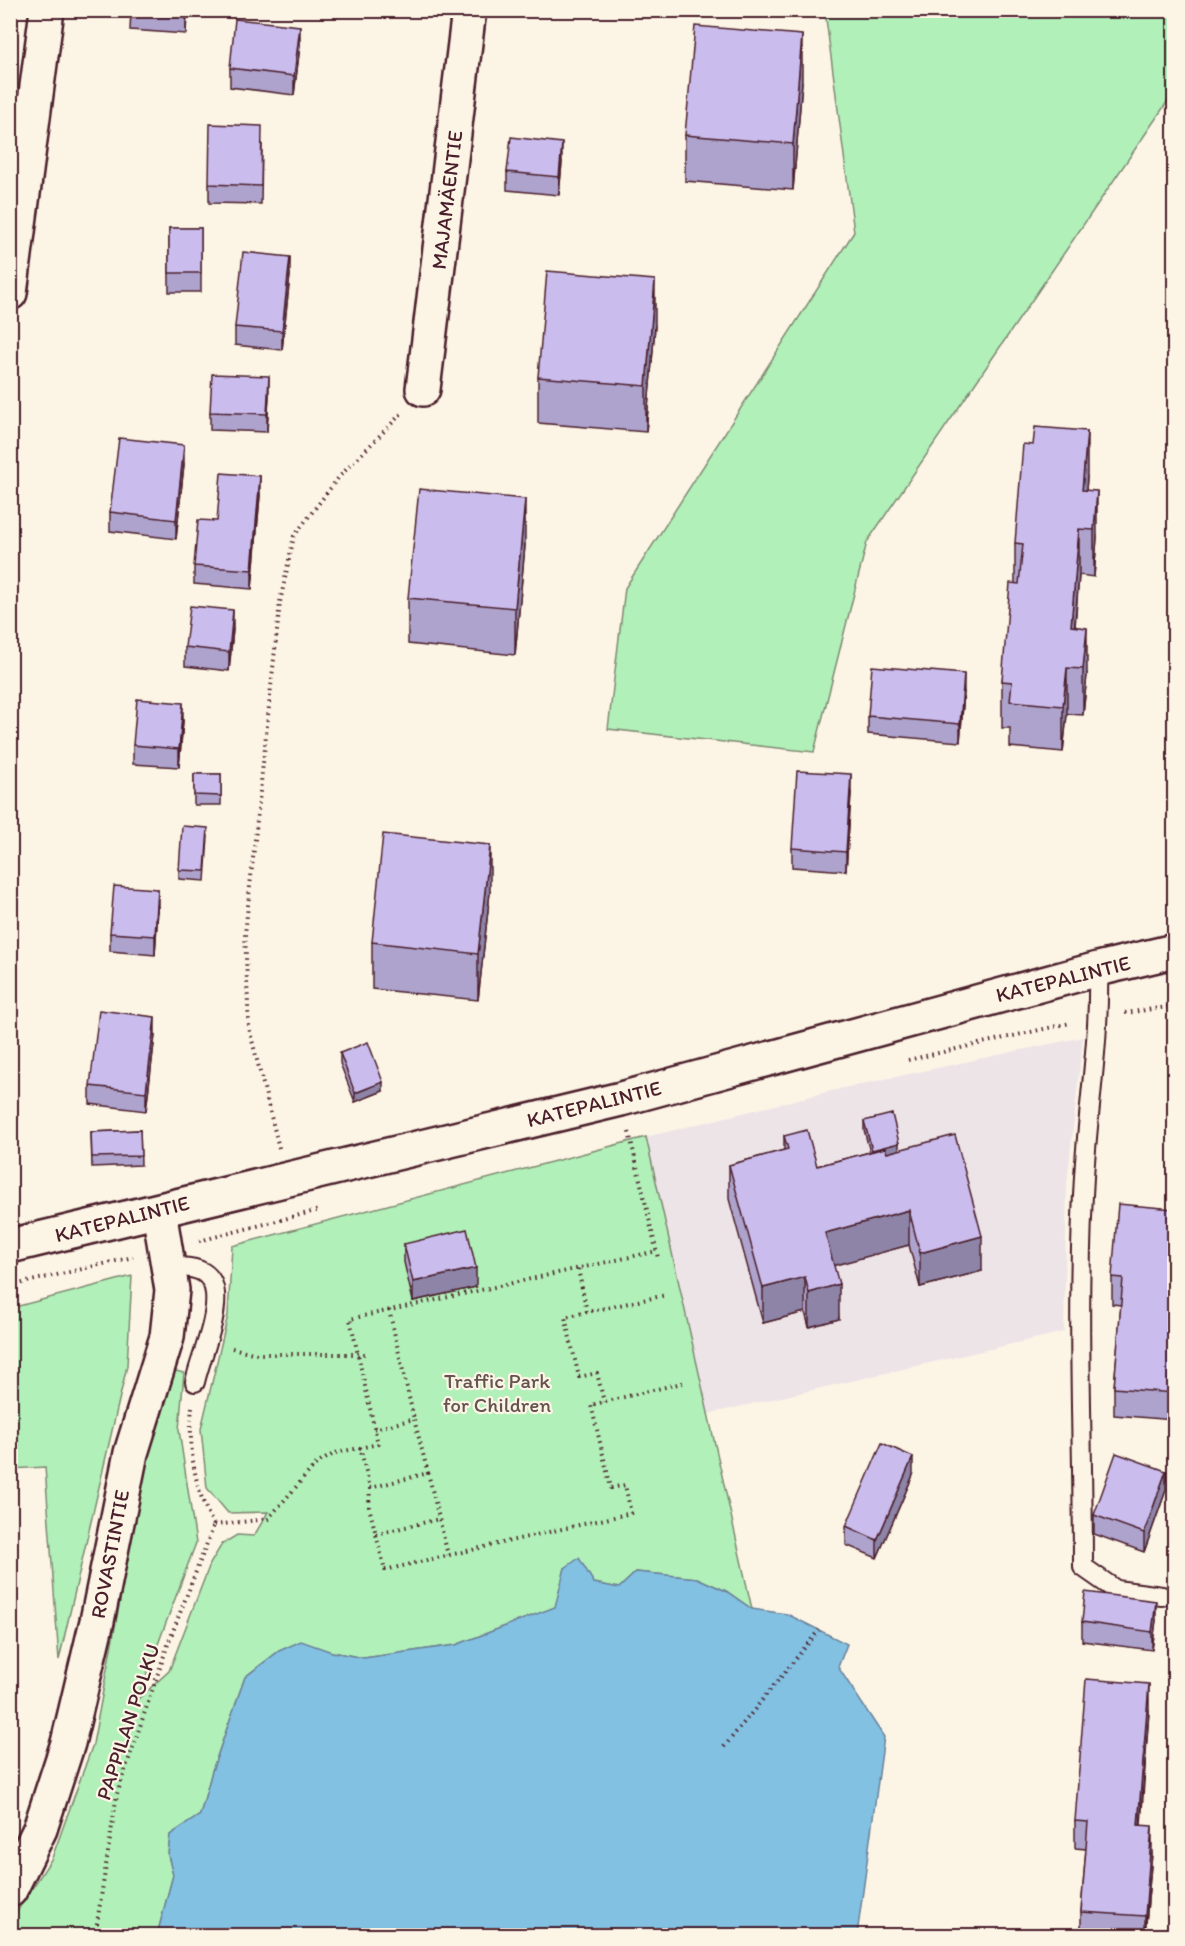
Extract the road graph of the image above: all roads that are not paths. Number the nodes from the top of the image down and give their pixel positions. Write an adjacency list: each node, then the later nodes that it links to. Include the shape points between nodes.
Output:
1 (47, 10): 3 (street)
2 (469, 10): 4 (street, MAJAMÄENTIE)
3 (10, 292)
4 (423, 389)
5 (1174, 951): 6 (street, KATEPALINTIE)
6 (1098, 969): 7 (street, KATEPALINTIE, via 621,1099); 11 (lane, via 1099,1017 1084,1176 1080,1308 1083,1567 1116,1590)
7 (159, 1210): 8 (street, KATEPALINTIE); 9 (street, ROVASTINTIE)
8 (10, 1246)
9 (170, 1268): 10 (lane, via 190,1266 207,1274 217,1293); 12 (street, ROVASTINTIE, via 167,1337 131,1453 68,1743 40,1829)
10 (195, 1382)
11 (1162, 1596)
12 (10, 1890)

